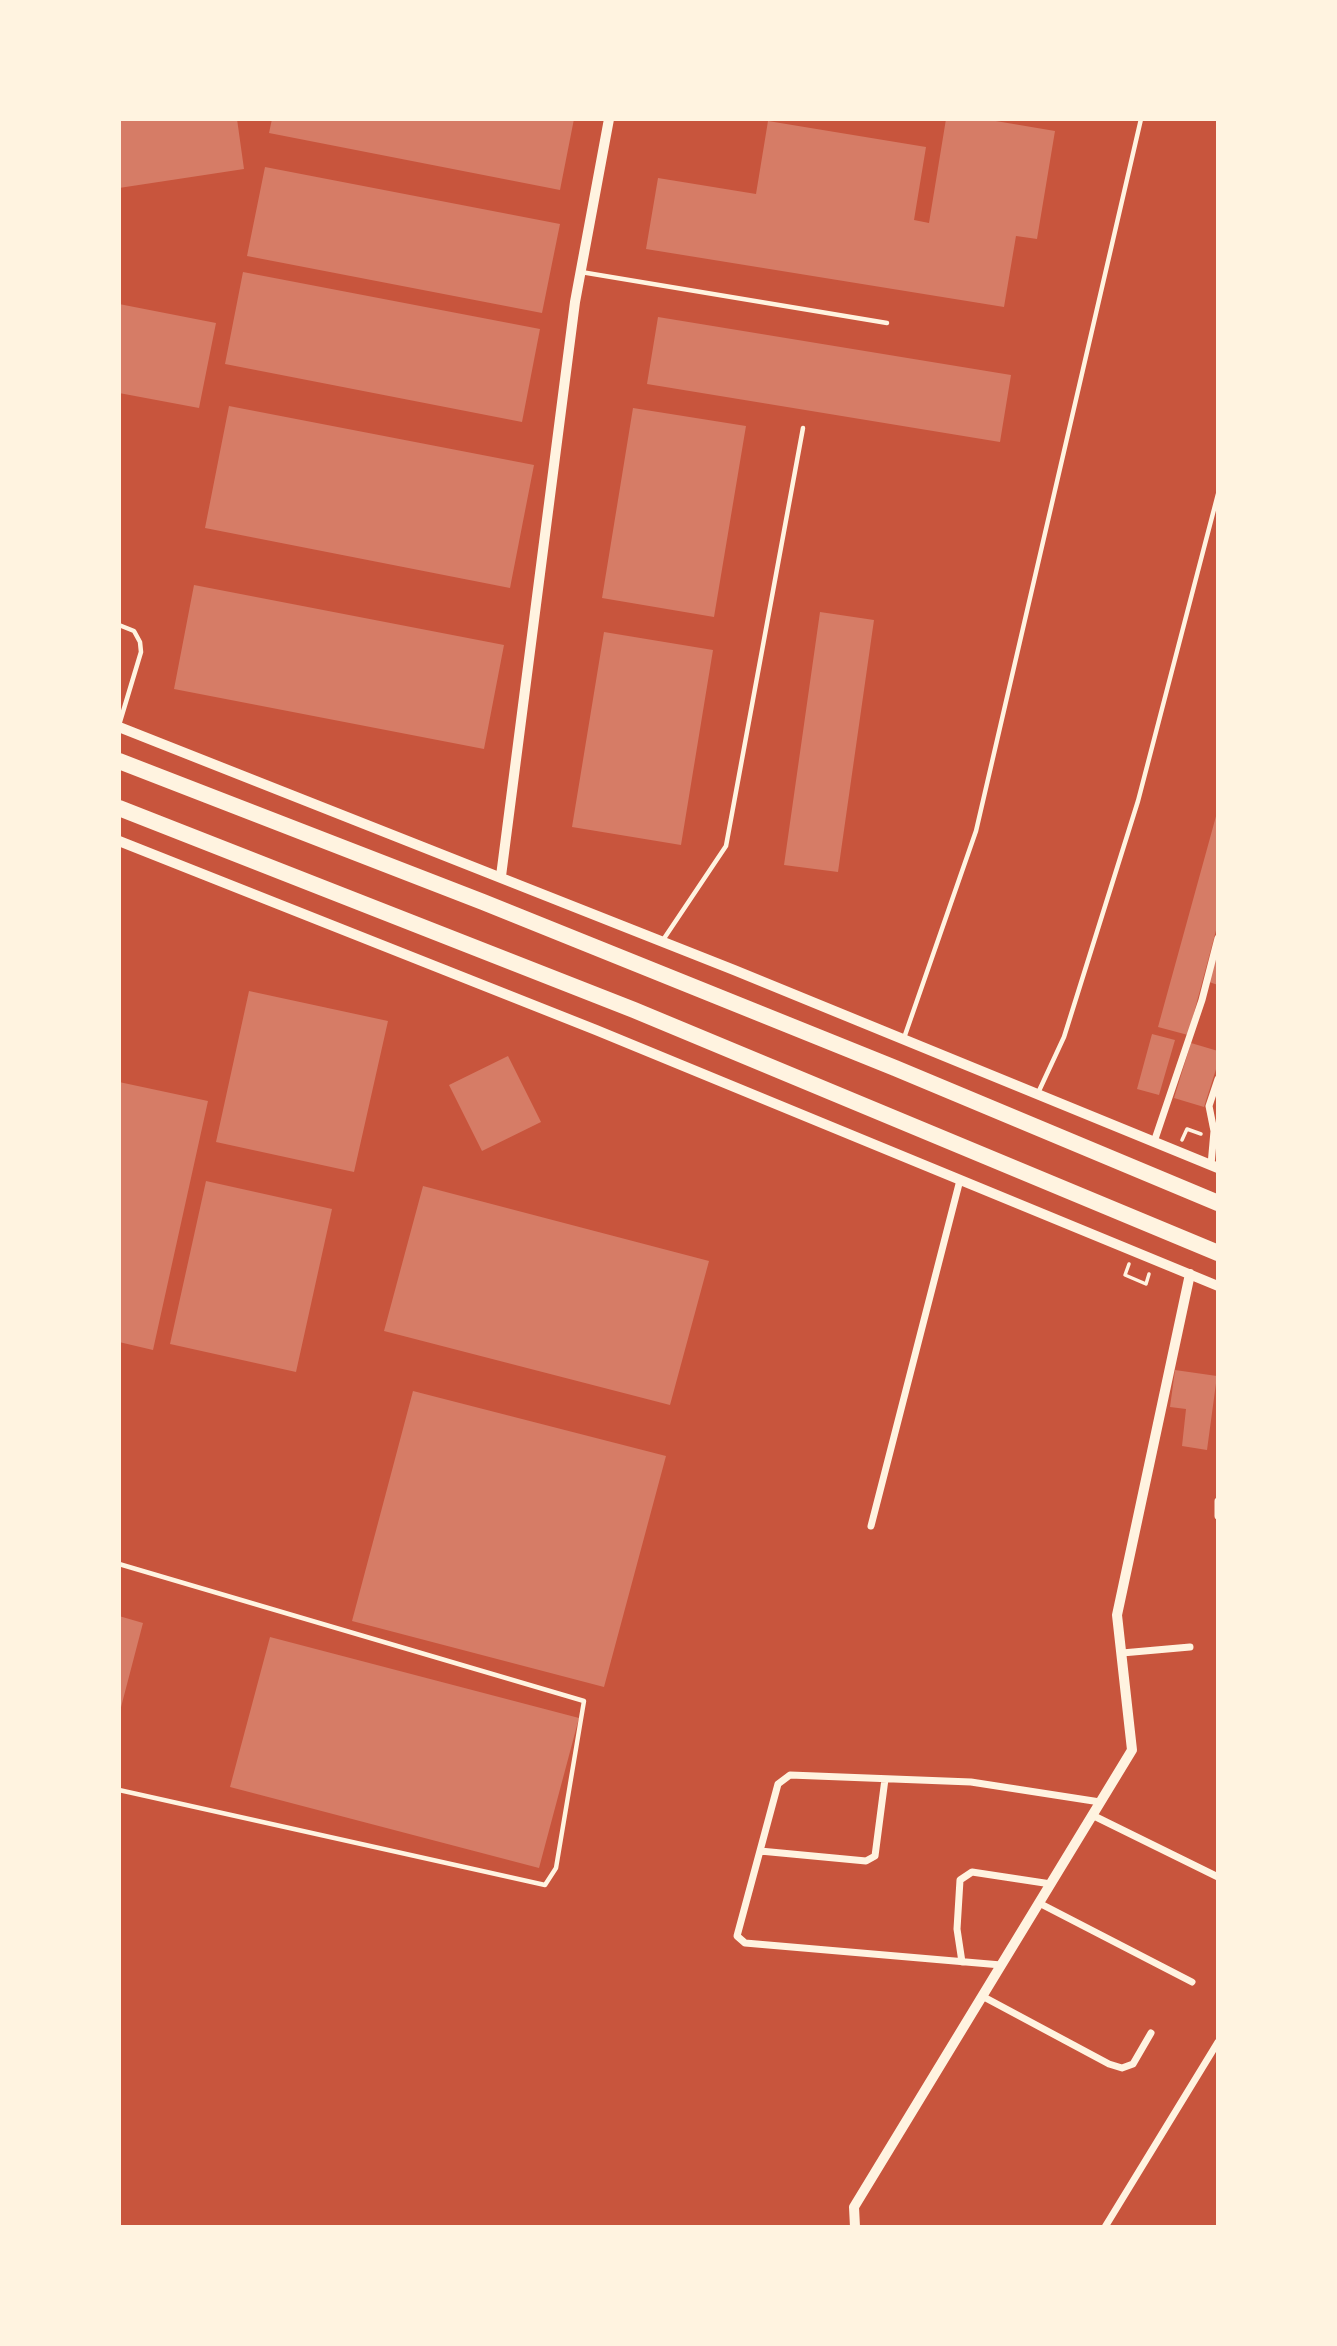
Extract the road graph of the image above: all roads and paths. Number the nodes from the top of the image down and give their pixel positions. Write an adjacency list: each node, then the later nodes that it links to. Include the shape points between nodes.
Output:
1 (609, 119): 3 (street)
2 (1140, 119): 15 (lane, via 976,831)
3 (580, 272): 4 (lane); 12 (street)
4 (887, 323)
5 (803, 428): 14 (lane, via 726,846)
6 (1218, 494): 17 (lane, via 1138,801 1064,1037)
7 (119, 625): 8 (lane, via 134,631 141,652)
8 (119, 726): 12 (street)
9 (119, 761): 23 (highway, via 483,902)
10 (119, 808): 24 (highway, via 634,1010)
11 (119, 841): 22 (street)
12 (500, 876): 14 (street)
13 (1218, 938): 20 (street)
14 (663, 941): 15 (street)
15 (903, 1039): 17 (street)
16 (1218, 1079): 21 (street, via 1209,1106)
17 (1038, 1094): 20 (street)
18 (1187, 1129): 19 (path)
19 (1206, 1136)
20 (1154, 1142): 21 (street)
21 (1214, 1167)
22 (960, 1180): 26 (street); 31 (street)
23 (1218, 1203)
24 (1218, 1253)
25 (1151, 1271): 27 (path, via 1146,1284)
26 (1190, 1274): 28 (street); 34 (street, via 1118,1615)
27 (1125, 1275)
28 (1218, 1286)
29 (1218, 1501): 30 (street)
30 (1218, 1516)
31 (871, 1526)
32 (119, 1564): 36 (lane, via 584,1701 556,1868 545,1885)
33 (1190, 1647): 34 (street)
34 (1122, 1653): 37 (street, via 1132,1750)
35 (885, 1779): 37 (street, via 971,1782); 39 (street, via 790,1775 778,1784); 39 (street, via 875,1856 866,1861)
36 (119, 1790)
37 (1100, 1802): 38 (street)
38 (1092, 1815): 40 (street); 41 (street)
39 (760, 1851): 43 (street, via 737,1936 746,1943)
40 (1218, 1877)
41 (1051, 1884): 42 (street); 43 (street, via 972,1872 960,1880 957,1929)
42 (1039, 1903): 44 (street); 45 (street)
43 (962, 1962): 44 (street)
44 (1001, 1965): 46 (street)
45 (1192, 1982)
46 (982, 1996): 47 (street, via 1122,2068 1133,2064); 49 (street, via 854,2207)
47 (1151, 2033)
48 (1218, 2042): 50 (street)
49 (855, 2227)
50 (1105, 2227)

